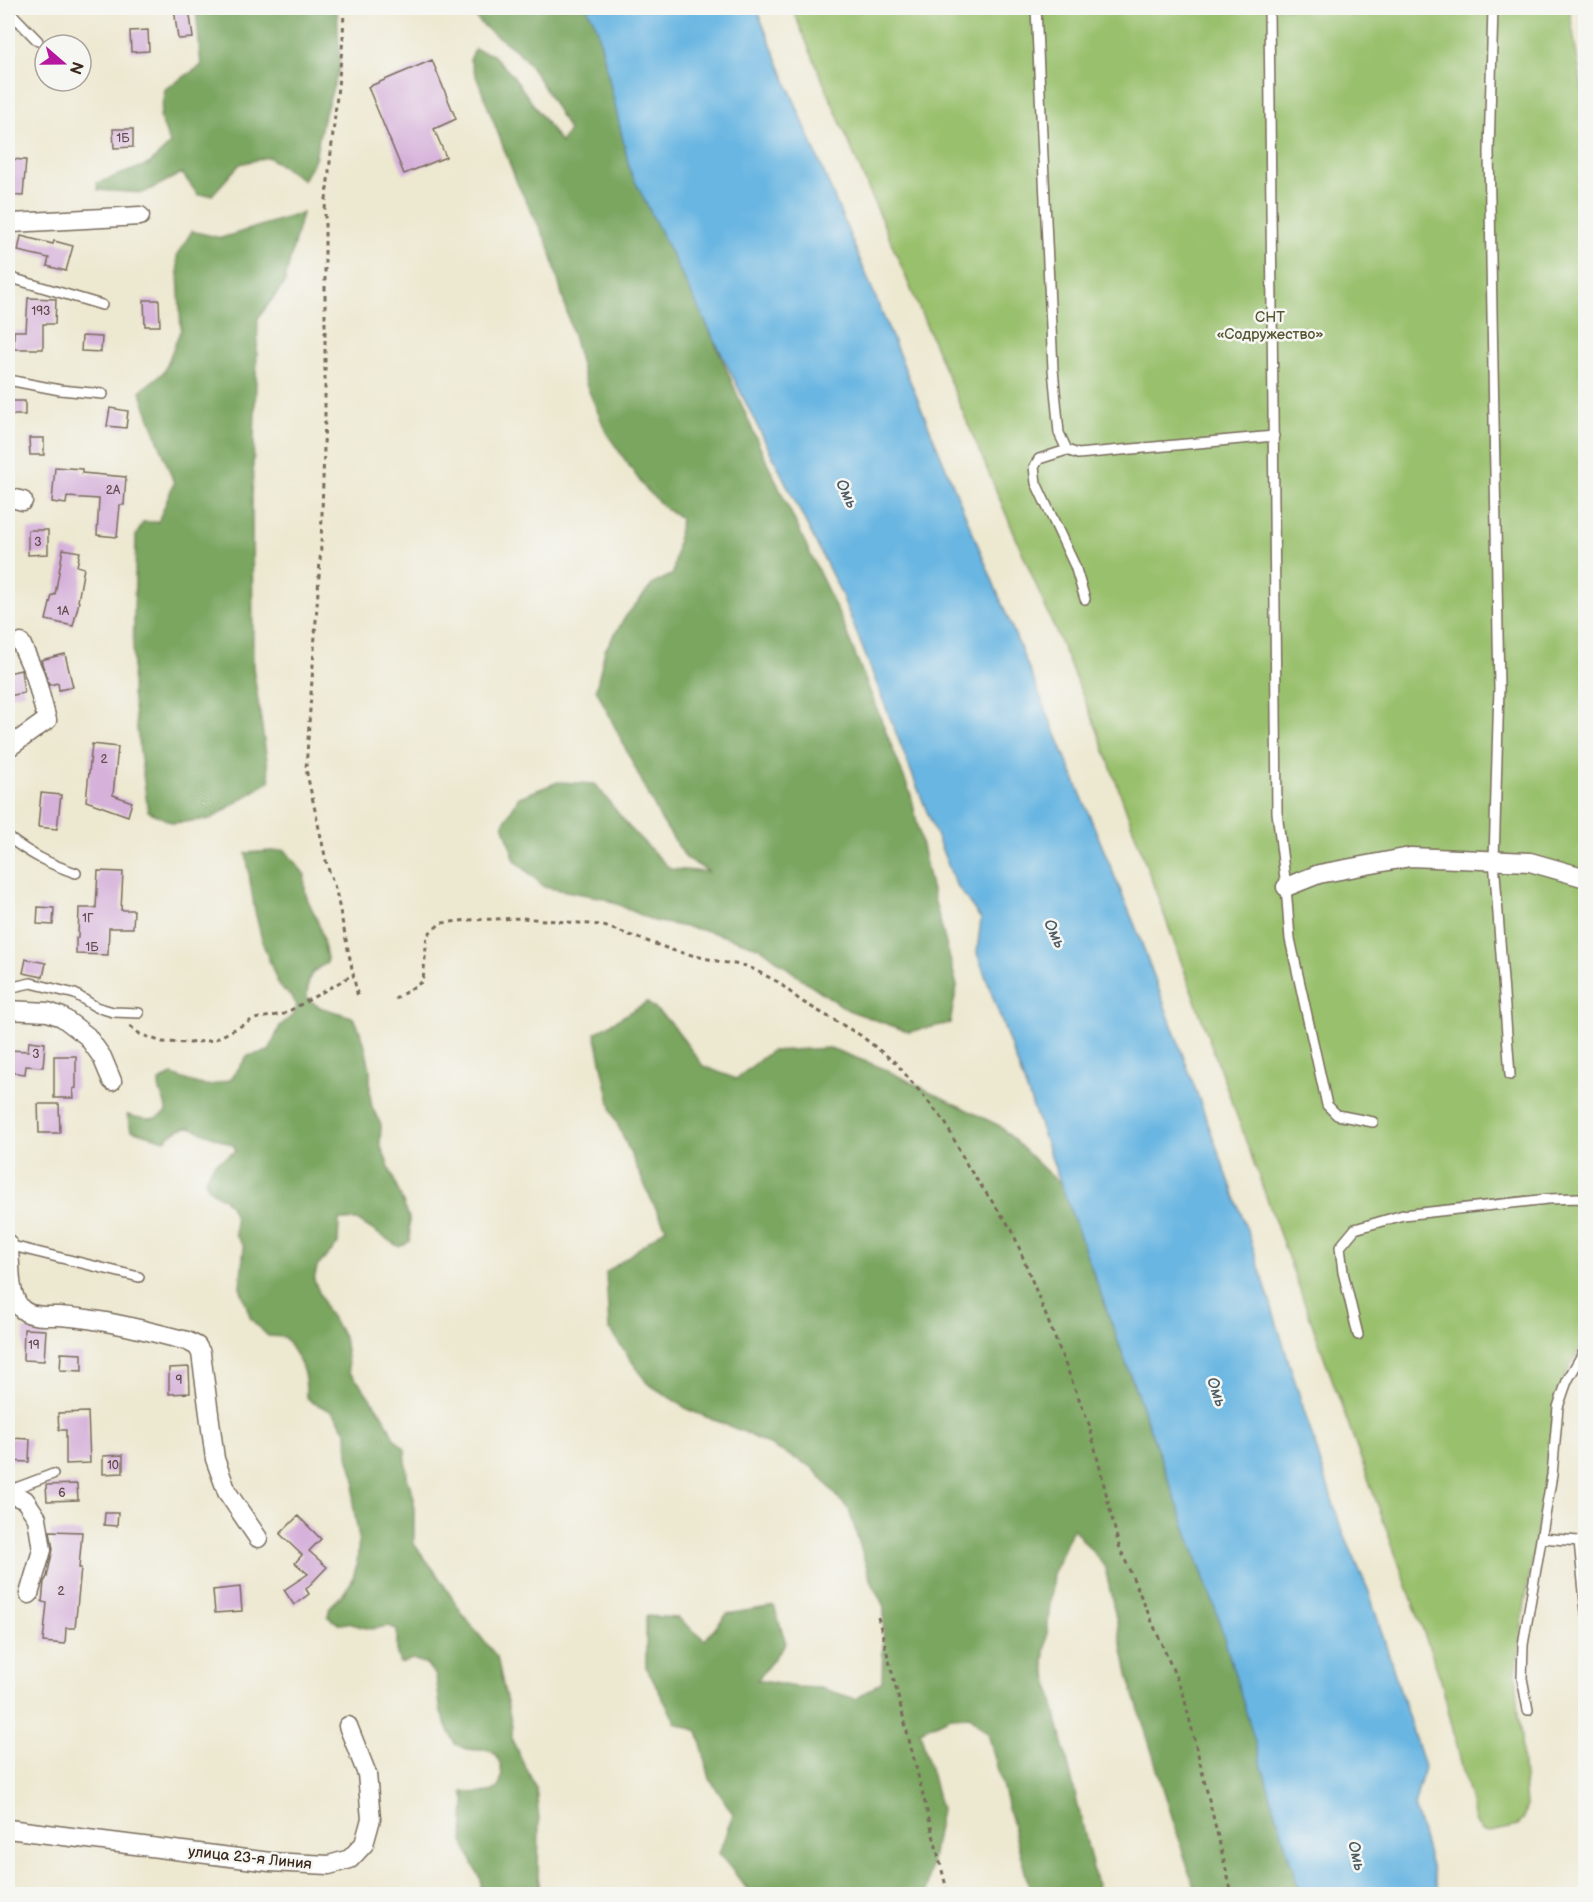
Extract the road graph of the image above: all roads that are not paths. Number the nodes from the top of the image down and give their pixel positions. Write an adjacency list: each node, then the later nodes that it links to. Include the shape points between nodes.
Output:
1 (1036, 8): 13 (lane, via 1053,369 1059,433)
2 (1269, 8): 12 (lane)
3 (1493, 8): 18 (lane, via 1489,152 1499,688)
4 (8, 10): 5 (lane)
5 (33, 36)
6 (140, 216): 7 (street)
7 (8, 225)
8 (8, 278): 9 (lane)
9 (102, 305)
10 (8, 381): 11 (lane)
11 (103, 394)
12 (1274, 436): 13 (lane, via 1078,454); 21 (lane, via 1277,812)
13 (1067, 450): 14 (lane, via 1039,459 1034,467 1036,483 1075,566)
14 (1085, 599)
15 (21, 643): 16 (street, via 35,675 47,720)
16 (8, 748)
17 (8, 837): 19 (lane, via 28,853)
18 (1494, 860): 20 (street, via 1530,862); 21 (street, via 1410,857 1319,874); 25 (lane)
19 (76, 873)
20 (1586, 878)
21 (1286, 886): 27 (lane, via 1290,939 1327,1106 1337,1115)
22 (8, 988): 24 (lane, via 31,983 49,986 75,994 96,1007)
23 (8, 1010): 26 (street, via 48,1012 62,1017 87,1036)
24 (139, 1013)
25 (1510, 1075)
26 (112, 1081)
27 (1373, 1122)
28 (1586, 1200): 31 (lane, via 1548,1199 1403,1215 1355,1229 1340,1247)
29 (8, 1244): 30 (lane); 35 (street, via 13,1295 20,1309 32,1315 117,1324 196,1346 201,1353 215,1459 227,1492)
30 (139, 1276)
31 (1358, 1335)
32 (1586, 1348): 36 (lane, via 1567,1381 1558,1407)
33 (53, 1474): 34 (lane)
34 (8, 1492): 37 (street, via 25,1500 37,1518 42,1550)
35 (258, 1538)
36 (1541, 1538): 38 (lane, via 1580,1541); 39 (lane, via 1523,1645 1522,1678)
37 (29, 1594)
38 (1586, 1612)
39 (1528, 1710)
40 (348, 1726): 41 (street, улица 23-я Линия, via 367,1774 371,1820 363,1844 350,1859 329,1865 270,1862)
41 (8, 1829)

